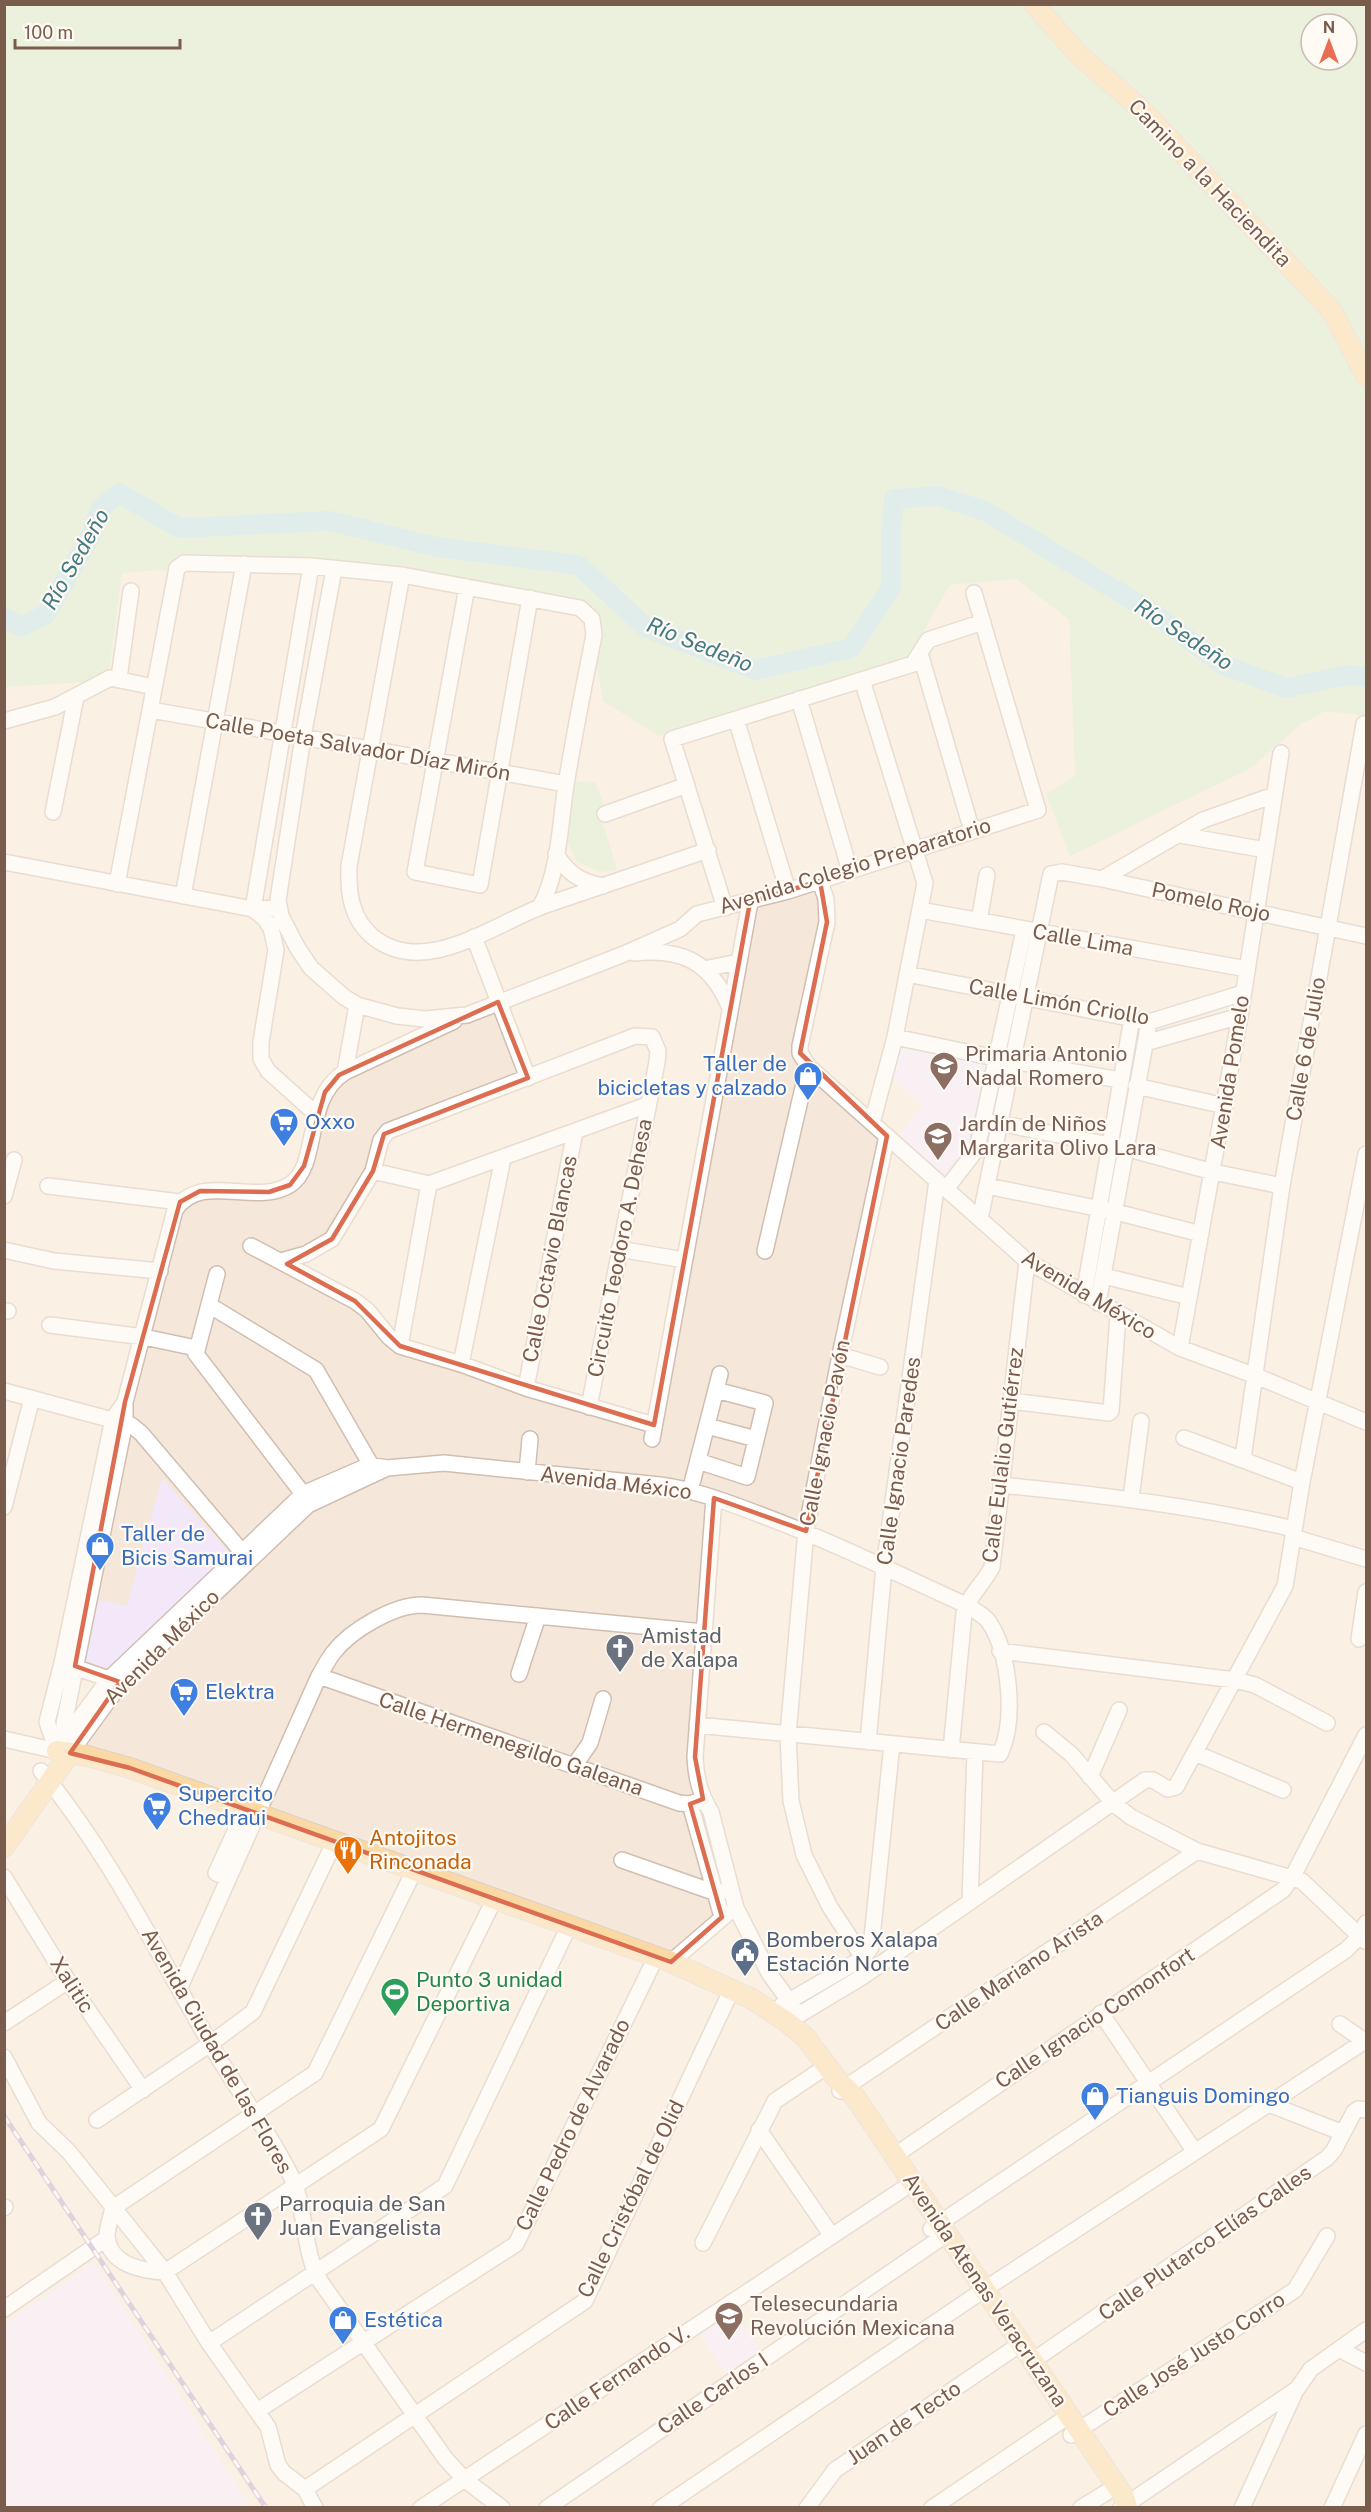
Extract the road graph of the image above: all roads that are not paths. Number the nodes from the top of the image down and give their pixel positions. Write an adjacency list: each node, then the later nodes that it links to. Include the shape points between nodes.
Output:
1 (1034, 4): 2 (main road, Camino a la Haciendita, via 1078,54 1142,110 1332,311)
2 (1366, 376)
3 (244, 564): 4 (street); 15 (street, via 180,564 177,568); 21 (street)
4 (311, 566): 5 (street); 23 (street)
5 (334, 568): 6 (street); 24 (street)
6 (402, 575): 7 (street); 25 (street)
7 (467, 587): 10 (street); 27 (street)
8 (131, 591): 13 (street)
9 (974, 593): 11 (street, Avenida Colegio Preparatorio)
10 (530, 598): 28 (street); 29 (street, via 580,608 592,619 594,635)
11 (982, 622): 12 (street, via 928,640); 34 (street, Avenida Colegio Preparatorio, via 1038,810)
12 (920, 653): 14 (street, via 913,664); 34 (street)
13 (119, 678): 15 (street); 16 (street, via 103,681)
14 (862, 681): 17 (street); 36 (street)
15 (154, 687): 18 (street)
16 (76, 697): 20 (street); 32 (street)
17 (799, 699): 19 (street); 41 (street)
18 (151, 710): 21 (street, Calle Poeta Salvador Díaz Mirón); 45 (street)
19 (736, 719): 30 (street, via 672,740); 47 (street)
20 (4, 721)
21 (215, 722): 23 (street, Calle Poeta Salvador Díaz Mirón); 48 (street)
22 (1364, 724): 57 (street, Calle 6 de Julio)
23 (282, 734): 24 (street, Calle Poeta Salvador Díaz Mirón); 53 (street)
24 (303, 737): 25 (street, Calle Poeta Salvador Díaz Mirón); 51 (street)
25 (369, 749): 27 (street, Calle Poeta Salvador Díaz Mirón); 61 (street, via 349,866 350,900 355,915 366,931 396,950 433,952)
26 (1281, 753): 31 (street, Avenida Pomelo)
27 (435, 761): 28 (street, Calle Poeta Salvador Díaz Mirón); 28 (street, via 415,872 480,885)
28 (499, 772): 29 (street, Calle Poeta Salvador Díaz Mirón)
29 (566, 784): 39 (street)
30 (687, 785): 33 (street); 37 (street)
31 (1274, 795): 35 (street, via 1203,820); 38 (street, Avenida Pomelo)
32 (52, 812)
33 (605, 814)
34 (972, 831): 36 (street, Avenida Colegio Preparatorio)
35 (1180, 835): 38 (street); 43 (street)
36 (916, 849): 41 (street, Avenida Colegio Preparatorio); 54 (street, via 925,883)
37 (708, 850): 46 (street); 52 (street)
38 (1266, 850): 55 (street, Avenida Pomelo)
39 (556, 854): 46 (street, via 580,880); 50 (street, via 549,889)
40 (4, 862): 45 (street)
41 (850, 871): 44 (street, Avenida Colegio Preparatorio)
42 (987, 875): 56 (street)
43 (1101, 879): 55 (street, Pomelo Rojo); 59 (street, Pomelo Rojo, via 1056,872 1048,879)
44 (820, 881): 47 (street, Avenida Colegio Preparatorio); 83 (street, via 827,922)
45 (117, 884): 48 (street)
46 (603, 886): 50 (street)
47 (788, 891): 49 (street, Avenida Colegio Preparatorio)
48 (183, 896): 53 (street)
49 (750, 902): 52 (street, Avenida Colegio Preparatorio); 66 (street, Circuito Teodoro A. Dehesa)
50 (540, 907): 61 (street)
51 (278, 908): 53 (street); 62 (street, Avenida Colegio Preparatorio)
52 (725, 908): 58 (street, Avenida Colegio Preparatorio, via 697,914)
53 (253, 909): 65 (street, via 271,928)
54 (920, 910): 56 (street, Calle Lima); 69 (street)
55 (1256, 911): 57 (street, Pomelo Rojo); 68 (street, Avenida Pomelo)
56 (979, 921): 59 (street, Calle Lima)
57 (1328, 927): 60 (street, Pomelo Rojo); 108 (street, Calle 6 de Julio)
58 (680, 929): 63 (street, Avenida Colegio Preparatorio); 64 (street)
59 (1031, 931): 68 (street, Calle Lima); 70 (street); 72 (street)
60 (1366, 936)
61 (474, 937): 73 (street)
62 (297, 947): 65 (street); 74 (street, Avenida Colegio Preparatorio, via 326,984)
63 (624, 954): 64 (street); 73 (street, Avenida Colegio Preparatorio)
64 (682, 955): 67 (street)
65 (276, 958): 91 (street, via 261,1059 268,1071)
66 (738, 962): 67 (street); 75 (street, Circuito Teodoro A. Dehesa)
67 (704, 969): 75 (street, via 717,982)
68 (1247, 969): 71 (street, Avenida Pomelo)
69 (908, 974): 70 (street, Calle Limón Criollo); 80 (street)
70 (1009, 993): 72 (street, Calle Limón Criollo); 82 (street)
71 (1243, 993): 77 (street, Avenida Pomelo); 79 (street, Calle Limón Criollo)
72 (1026, 996): 78 (street, Calle Limón Criollo); 84 (street)
73 (498, 1002): 76 (street, Avenida Colegio Preparatorio); 86 (street)
74 (357, 1005): 76 (street, Avenida Colegio Preparatorio, via 425,1019); 85 (street)
75 (729, 1006): 119 (street, Circuito Teodoro A. Dehesa)
76 (467, 1015): 85 (street, Avenida Colegio Preparatorio)
77 (1240, 1016): 81 (street, Calle Limón Criollo); 90 (street, Avenida Pomelo)
78 (1132, 1018): 79 (street, Calle Limón Criollo); 87 (street)
79 (1149, 1022): 81 (street)
80 (895, 1037): 82 (street); 93 (street)
81 (1145, 1043): 88 (street)
82 (995, 1058): 84 (street); 92 (street)
83 (804, 1060): 93 (street, Avenida México); 118 (street)
84 (1012, 1061): 87 (street); 94 (street)
85 (345, 1072): 91 (street, Avenida Colegio Preparatorio, via 329,1085)
86 (528, 1078): 89 (street, Circuito Teodoro A. Dehesa, via 645,1035 652,1038 658,1051); 102 (street, Circuito Teodoro A. Dehesa, via 388,1131 381,1140)
87 (1120, 1080): 97 (street)
88 (1136, 1086): 90 (street); 98 (street)
89 (647, 1105): 95 (street); 116 (street, Circuito Teodoro A. Dehesa)
90 (1225, 1106): 103 (street, Avenida Pomelo)
91 (316, 1114): 110 (street, Avenida Colegio Preparatorio, via 304,1167 290,1185 269,1192 200,1191)
92 (983, 1120): 94 (street); 105 (street, via 977,1149)
93 (872, 1124): 96 (street, Avenida México)
94 (1001, 1124): 97 (street); 107 (street)
95 (575, 1131): 100 (street); 140 (street, Calle Octavio Blancas)
96 (887, 1136): 105 (street, Avenida México); 135 (street, Calle Ignacio Pavón)
97 (1109, 1144): 98 (street); 111 (street)
98 (1125, 1148): 103 (street); 112 (street)
99 (1366, 1154): 145 (street)
100 (503, 1158): 104 (street); 136 (street)
101 (10, 1167): 109 (street)
102 (373, 1171): 104 (street); 120 (street, Circuito Teodoro A. Dehesa, via 332,1239 306,1254)
103 (1213, 1172): 108 (street); 114 (street, Avenida Pomelo)
104 (429, 1184): 132 (street)
105 (942, 1185): 113 (street, Avenida México); 169 (street, Calle Ignacio Paredes)
106 (48, 1186): 110 (street)
107 (987, 1186): 111 (street); 113 (street)
108 (1282, 1186): 139 (street, Calle 6 de Julio)
109 (4, 1196)
110 (180, 1202): 122 (street)
111 (1100, 1209): 112 (street); 125 (street)
112 (1116, 1212): 114 (street); 124 (street)
113 (980, 1219): 121 (street, Avenida México)
114 (1201, 1234): 126 (street, Avenida Pomelo)
115 (251, 1246): 120 (street)
116 (619, 1249): 119 (street); 146 (street, Circuito Teodoro A. Dehesa)
117 (4, 1250): 122 (street, via 54,1261)
118 (765, 1251)
119 (684, 1260): 146 (street, Circuito Teodoro A. Dehesa, via 653,1432)
120 (281, 1261): 132 (street, Circuito Teodoro A. Dehesa, via 355,1301)
121 (1027, 1261): 125 (street, Avenida México); 144 (street, Calle Eulalio Gutiérrez)
122 (160, 1271): 131 (street)
123 (217, 1274): 128 (street)
124 (1104, 1276): 126 (street); 127 (street)
125 (1084, 1295): 127 (street, Avenida México)
126 (1189, 1297): 134 (street, Avenida Pomelo)
127 (1098, 1303): 129 (street, Avenida México)
128 (209, 1305): 133 (street); 156 (street, via 316,1370)
129 (1118, 1315): 134 (street, Avenida México); 144 (street, via 1109,1413)
130 (50, 1325): 131 (street)
131 (144, 1337): 133 (street); 147 (street)
132 (400, 1346): 136 (street, Circuito Teodoro A. Dehesa)
133 (196, 1348): 161 (street, via 198,1359)
134 (1180, 1348): 139 (street, Avenida México)
135 (840, 1355): 137 (street); 165 (street, Calle Ignacio Pavón)
136 (461, 1364): 140 (street, Circuito Teodoro A. Dehesa)
137 (880, 1367)
138 (720, 1374): 141 (street)
139 (1256, 1376): 145 (street, Avenida México); 154 (street, Calle 6 de Julio)
140 (526, 1388): 146 (street, Circuito Teodoro A. Dehesa)
141 (716, 1390): 150 (street); 153 (street, via 765,1403)
142 (4, 1391): 143 (street)
143 (32, 1398): 147 (street); 164 (street)
144 (1011, 1401): 159 (street, Calle Eulalio Gutiérrez)
145 (1319, 1403): 149 (street, Avenida México); 158 (street)
146 (590, 1407)
147 (119, 1420): 167 (street, via 141,1433); 176 (street)
148 (1141, 1421): 163 (street)
149 (1366, 1422)
150 (707, 1426): 153 (street); 155 (street)
151 (1184, 1438): 154 (street)
152 (530, 1439): 157 (street)
153 (756, 1439): 155 (street, via 747,1477)
154 (1243, 1458): 158 (street)
155 (698, 1461): 160 (street)
156 (378, 1469): 157 (street, Avenida México, via 435,1462); 161 (street, Avenida México); 167 (street, Avenida México, via 308,1505)
157 (527, 1472): 160 (street, Avenida México)
158 (1302, 1482): 166 (street)
159 (1001, 1485): 163 (street); 171 (street, Calle Eulalio Gutiérrez, via 992,1567)
160 (690, 1491): 162 (street, Avenida México)
161 (303, 1494): 167 (street, Avenida México)
162 (714, 1498): 165 (street, Avenida México); 173 (street)
163 (1131, 1498): 166 (street, via 1213,1510)
164 (4, 1507)
165 (806, 1531): 169 (street, Avenida México); 186 (street, Calle Ignacio Pavón)
166 (1294, 1533): 168 (street); 180 (street, via 1285,1586)
167 (246, 1556): 179 (street, Avenida México); 191 (street, Avenida México)
168 (1366, 1559)
169 (884, 1568): 171 (street, Avenida México); 189 (street, Calle Ignacio Paredes)
170 (1366, 1592): 174 (street)
171 (966, 1605): 175 (street, Avenida México, via 988,1622); 192 (street, Calle Eulalio Gutiérrez)
172 (538, 1616): 173 (street); 177 (street); 178 (street, via 409,1605 357,1631 332,1654)
173 (704, 1632): 184 (street)
174 (1359, 1639)
175 (1000, 1651): 180 (street); 193 (street, Avenida México, via 1010,1700 1007,1740 1000,1754)
176 (68, 1665): 179 (street); 191 (street, via 47,1722)
177 (519, 1674)
178 (319, 1676): 195 (street, Calle Hermenegildo Galeana); 201 (street)
179 (109, 1678): 191 (street, Avenida México)
180 (1235, 1680): 183 (street, via 1255,1685); 194 (street)
181 (603, 1699): 195 (street, via 590,1743)
182 (1119, 1710): 197 (street)
183 (1327, 1724)
184 (697, 1725): 186 (street); 199 (street)
185 (1044, 1732): 197 (street, via 1071,1754)
186 (788, 1734): 189 (street); 218 (street, Calle Ignacio Pavón, via 791,1801 804,1855 830,1907)
187 (1366, 1735): 208 (street, Calle Ignacio Comonfort)
188 (4, 1740): 191 (street)
189 (868, 1742): 190 (street)
190 (892, 1744): 192 (street); 218 (street)
191 (64, 1747): 196 (main road, Avenida México); 201 (main road, Avenida Atenas Veracruzana)
192 (951, 1750): 193 (street)
193 (975, 1752): 212 (street)
194 (1195, 1754): 198 (street); 200 (street, via 1172,1789 1149,1779)
195 (574, 1766): 199 (street, Calle Hermenegildo Galeana, via 679,1803)
196 (45, 1776): 202 (main road, Avenida México); 204 (main road, Avenida México); 220 (street, Avenida Ciudad de las Flores, via 124,1889)
197 (1090, 1777): 200 (street)
198 (1283, 1790)
199 (697, 1801): 210 (street)
200 (1114, 1804): 205 (street); 212 (street)
201 (250, 1813): 203 (main road, Avenida Atenas Veracruzana); 220 (street, via 216,1873 228,1878)
202 (4, 1824)
203 (335, 1841): 207 (main road, Avenida Atenas Veracruzana); 228 (street, via 253,2012)
204 (4, 1847)
205 (1197, 1851): 208 (street); 230 (street, Calle Mariano Arista)
206 (622, 1860): 210 (street)
207 (414, 1871): 211 (main road, Avenida Atenas Veracruzana); 235 (street, via 315,2073)
208 (1293, 1876): 216 (street); 223 (street, Calle Ignacio Comonfort, via 1283,1890)
209 (4, 1877): 219 (street, Xalitic)
210 (723, 1892): 213 (street); 214 (street)
211 (494, 1900): 215 (main road, Avenida Atenas Veracruzana); 241 (street, via 381,2129)
212 (970, 1902): 218 (street)
213 (736, 1908): 214 (street); 222 (street, via 760,1958)
214 (722, 1917): 217 (street)
215 (569, 1926): 217 (main road, Avenida Atenas Veracruzana); 250 (street, via 445,2186)
216 (1364, 1934): 231 (street, Calle Carlos I)
217 (663, 1959): 221 (main road, Avenida Atenas Veracruzana); 254 (street, Calle Pedro de Alvarado, via 516,2244)
218 (867, 1964): 222 (street); 224 (street)
219 (68, 1981): 225 (street); 232 (street, Xalitic)
220 (180, 1987): 228 (street, Avenida Ciudad de las Flores)
221 (732, 1989): 224 (main road, Avenida Atenas Veracruzana); 262 (street, Calle Cristóbal de Olid, via 585,2301)
222 (789, 2001): 224 (street)
223 (1101, 2013): 231 (street); 240 (street, Calle Ignacio Comonfort)
224 (786, 2016): 230 (main road, Avenida Atenas Veracruzana)
225 (4, 2023)
226 (1340, 2024): 227 (street)
227 (1366, 2041): 233 (street)
228 (210, 2044): 232 (street); 235 (street, Avenida Ciudad de las Flores)
229 (4, 2057): 243 (street, via 39,2123 69,2152)
230 (837, 2080): 237 (street, Calle Mariano Arista, via 775,2102); 240 (main road, Avenida Atenas Veracruzana, via 855,2097); 242 (main road, Avenida Atenas Veracruzana, via 846,2104)
231 (1149, 2084): 239 (street); 244 (street, Calle Carlos I)
232 (143, 2090): 236 (street)
233 (1269, 2104): 238 (street); 239 (street)
234 (1362, 2109): 238 (street, Calle Plutarco Elías Calles)
235 (254, 2115): 241 (street, Avenida Ciudad de las Flores); 243 (street)
236 (97, 2120)
237 (759, 2130): 245 (street); 248 (street, Calle Mariano Arista)
238 (1344, 2133): 258 (street, Calle Plutarco Elías Calles, via 1327,2158)
239 (1195, 2152): 251 (street)
240 (894, 2157): 244 (main road, Avenida Atenas Veracruzana)
241 (295, 2186): 249 (street); 250 (street, Avenida Ciudad de las Flores)
242 (903, 2189): 244 (main road, Avenida Atenas Veracruzana); 245 (street, Calle Fernando V.)
243 (113, 2208): 247 (street); 249 (street)
244 (936, 2230): 251 (main road, Avenida Atenas Veracruzana); 272 (street, Calle Carlos I)
245 (832, 2236): 265 (street, Calle Fernando V.)
246 (1327, 2236): 263 (street, Calle José Justo Corro, via 1294,2290)
247 (107, 2238): 249 (street, via 116,2256 128,2265); 252 (street)
248 (703, 2243)
249 (165, 2272): 255 (street)
250 (316, 2274): 254 (street, Avenida Ciudad de las Flores); 255 (street)
251 (981, 2292): 256 (main road, Avenida Atenas Veracruzana); 258 (main road, Avenida Atenas Veracruzana); 273 (street)
252 (4, 2309)
253 (1366, 2330): 257 (street)
254 (364, 2342): 261 (street, Calle Pedro de Alvarado); 262 (street, Avenida Ciudad de las Flores)
255 (209, 2343): 261 (street)
256 (1013, 2349): 263 (main road, Avenida Atenas Veracruzana); 274 (street, Juan de Tecto, via 835,2470)
257 (1339, 2349): 259 (street); 260 (street, via 1311,2369)
258 (1034, 2360): 263 (main road, Avenida Atenas Veracruzana)
259 (1366, 2363)
260 (1297, 2389): 268 (street); 277 (street)
261 (257, 2411): 266 (street, via 271,2436 278,2465)
262 (414, 2415): 265 (street, Avenida Ciudad de las Flores); 266 (street, Calle Cristóbal de Olid)
263 (1071, 2428): 267 (main road, Avenida Atenas Veracruzana); 268 (main road, Avenida Atenas Veracruzana); 275 (street, Calle José Justo Corro)
264 (1366, 2434): 278 (street)
265 (464, 2479): 270 (street, Calle Fernando V.); 271 (street, Avenida Ciudad de las Flores)
266 (305, 2489): 269 (street)
267 (1107, 2492): 268 (main road, Avenida Atenas Veracruzana); 276 (street)
268 (1123, 2507)
269 (315, 2508)
270 (421, 2508)
271 (502, 2508)
272 (546, 2508)
273 (661, 2508)
274 (807, 2508)
275 (932, 2508)
276 (1082, 2508)
277 (1242, 2508)
278 (1332, 2508)

